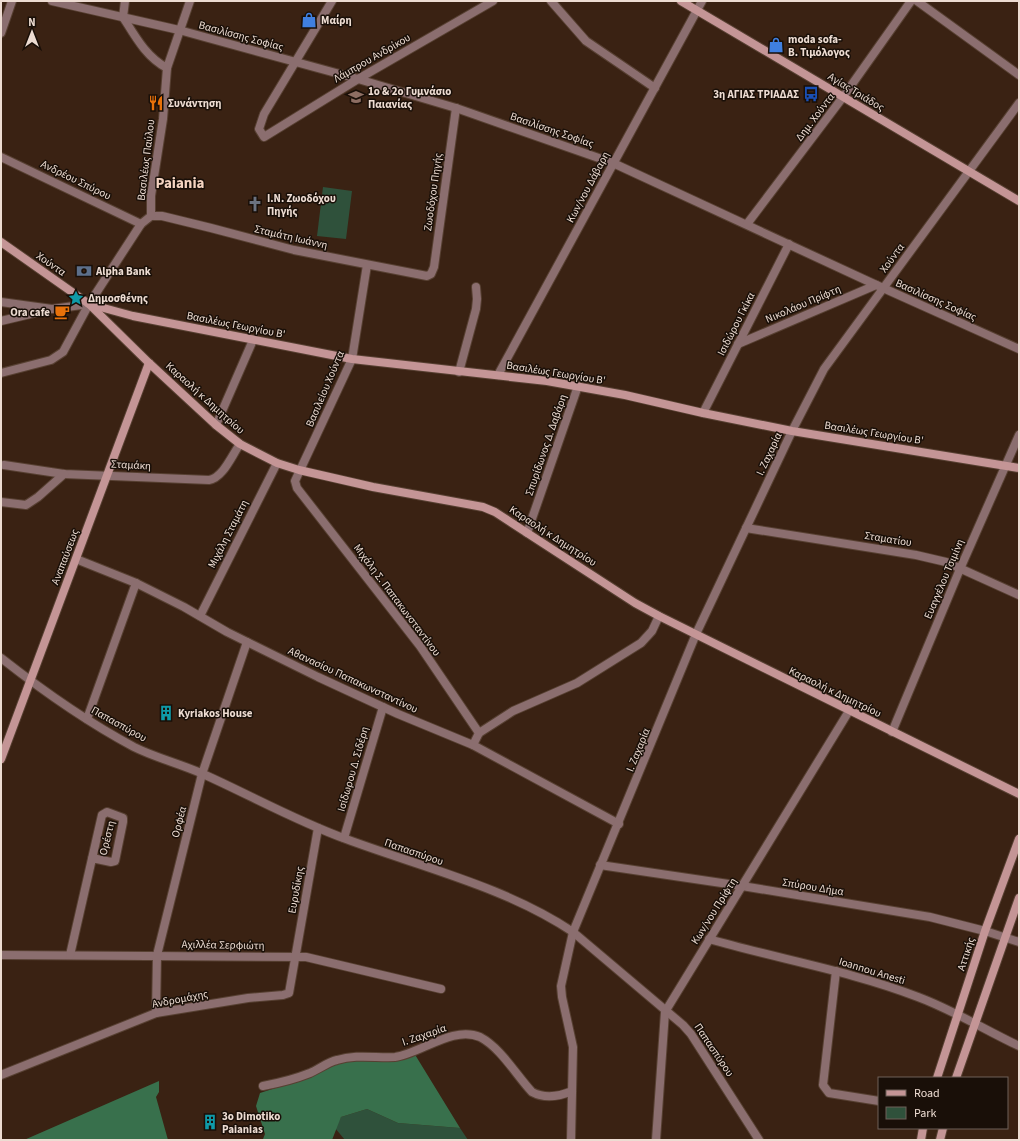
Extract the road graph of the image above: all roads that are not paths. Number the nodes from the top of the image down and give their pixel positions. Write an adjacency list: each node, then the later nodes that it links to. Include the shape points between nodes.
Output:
1 (12, 1): 15 (street)
2 (52, 1): 13 (street, Βασιλίσσης Σοφίας)
3 (125, 1): 13 (street)
4 (190, 1): 14 (street, Βασιλέως Παύλου)
5 (332, 1): 16 (street)
6 (493, 1): 19 (street, Λάμπρου Ανδρίκου)
7 (552, 1): 20 (street, via 586,41)
8 (681, 1): 12 (street, Αγίας Τριάδος)
9 (702, 1): 12 (street, Κων/νου Δάβαρη)
10 (911, 1): 21 (street, Δημ. Χούντα)
11 (917, 1): 18 (street)
12 (697, 10): 20 (street, Κων/νου Δάβαρη); 21 (street, Αγίας Τριάδος)
13 (123, 17): 14 (street, Βασιλίσσης Σοφίας); 17 (street, via 144,49)
14 (180, 30): 16 (street, Βασιλίσσης Σοφίας); 17 (street, Βασιλέως Παύλου)
15 (1, 33)
16 (294, 62): 19 (street, Βασιλίσσης Σοφίας); 19 (street, Λάμπρου Ανδρίκου, via 262,118 259,129 264,137)
17 (167, 68): 28 (street, Βασιλέως Παύλου, via 163,119 151,196)
18 (1019, 75)
19 (358, 79): 23 (street, Βασιλίσσης Σοφίας)
20 (655, 88): 25 (street, Κων/νου Δάβαρη)
21 (843, 97): 26 (street, Αγίας Τριάδος); 30 (street, Δημ. Χούντα)
22 (1019, 104): 26 (street, Χούντα)
23 (456, 108): 25 (street, Βασιλίσσης Σοφίας); 34 (street, Ζωοδόχου Πηγής, via 434,267)
24 (1, 157): 29 (street, Ανδρέου Σπύρου)
25 (613, 163): 30 (street, Βασιλίσσης Σοφίας); 48 (street, Κων/νου Δάβαρη)
26 (968, 171): 27 (street, Αγίας Τριάδος); 36 (street, Χούντα)
27 (1019, 201)
28 (151, 216): 29 (street, Βασιλέως Παύλου); 33 (street, Σταμάτη Ιωάννη, via 162,216 294,250)
29 (141, 224): 38 (street, Βασιλέως Παύλου)
30 (747, 224): 32 (street, Βασιλίσσης Σοφίας)
31 (1, 242): 38 (street, Χούντα)
32 (789, 244): 36 (street, Βασιλίσσης Σοφίας); 42 (street, Ισιδώρου Γκίκα)
33 (367, 265): 34 (street, Σταμάτη Ιωάννη); 44 (street, Βασιλείου Χούντα)
34 (427, 276)
35 (476, 287): 46 (street, via 478,299)
36 (880, 287): 42 (street, Νικολάου Πρίφτη); 43 (street, Βασιλίσσης Σοφίας); 52 (street, Χούντα, via 824,369)
37 (1, 302): 39 (street)
38 (88, 304): 39 (street); 41 (street, Βασιλέως Γεωργίου Β', via 132,316); 45 (street, Καραολή κ Δημητρίου); 47 (street, Βασιλέως Παύλου, via 58,357)
39 (52, 309): 40 (street)
40 (1, 321)
41 (253, 340): 44 (street, Βασιλέως Γεωργίου Β'); 51 (street)
42 (738, 344): 50 (street, Ισιδώρου Γκίκα)
43 (1019, 349)
44 (352, 359): 46 (street, Βασιλέως Γεωργίου Β'); 59 (street, Βασιλείου Χούντα)
45 (149, 363): 51 (street, Καραολή κ Δημητρίου); 61 (street, Αναπαύσεως)
46 (459, 372): 48 (street, Βασιλέως Γεωργίου Β')
47 (1, 373)
48 (498, 375): 49 (street, Βασιλέως Γεωργίου Β')
49 (578, 386): 50 (street, Βασιλέως Γεωργίου Β'); 64 (street, Σπυρίδωνος Δ. Δαβάρη)
50 (703, 413): 52 (street, Βασιλέως Γεωργίου Β')
51 (216, 425): 54 (street, Καραολή κ Δημητρίου)
52 (792, 431): 57 (street, Βασιλέως Γεωργίου Β'); 63 (street, Ι. Ζαχαρία)
53 (1019, 435): 57 (street, Ευαγγέλου Τσιμίνη)
54 (240, 444): 55 (street, Καραολή κ Δημητρίου); 61 (street, Σταμάκη, via 214,479)
55 (277, 463): 59 (street, Καραολή κ Δημητρίου); 69 (street, Μιχάλη Σταμάτη)
56 (4, 465): 60 (street, Σταμάκη)
57 (1006, 466): 58 (street, Βασιλέως Γεωργίου Β'); 66 (street, Ευαγγέλου Τσιμίνη)
58 (1019, 468)
59 (299, 470): 64 (street, Καραολή κ Δημητρίου, via 373,487 483,507); 79 (street, Μιχάλη Σ. Παπακωνσταντίνου, via 295,481 297,488 420,646)
60 (64, 474): 61 (street, Σταμάκη); 62 (street, via 26,505)
61 (109, 475): 65 (street, Αναπαύσεως)
62 (1, 502)
63 (746, 528): 66 (street, Σταματίου, via 916,554 946,562); 71 (street, Ι. Ζαχαρία)
64 (527, 533): 70 (street, Καραολή κ Δημητρίου)
65 (76, 559): 67 (street, Αθανασίου Παπακωνσταντίνου); 74 (street, Αναπαύσεως)
66 (960, 569): 68 (street, Σταματίου); 78 (street, Ευαγγέλου Τσιμίνη)
67 (136, 583): 69 (street, Αθανασίου Παπακωνσταντίνου); 77 (street)
68 (1019, 595)
69 (200, 616): 72 (street, Αθανασίου Παπακωνσταντίνου)
70 (659, 616): 71 (street, Καραολή κ Δημητρίου); 79 (street, via 652,631 641,643 577,683 513,711)
71 (696, 634): 76 (street, Καραολή κ Δημητρίου); 84 (street, Ι. Ζαχαρία)
72 (247, 642): 75 (street, Αθανασίου Παπακωνσταντίνου); 82 (street, Ορφέα)
73 (1, 658): 74 (street, Παπασπύρου)
74 (30, 681): 77 (street, Παπασπύρου); 81 (street, Αναπαύσεως)
75 (383, 707): 80 (street, Αθανασίου Παπακωνσταντίνου); 86 (street, Ισίδωρου Δ. Σιδέρη)
76 (849, 711): 78 (street, Καραολή κ Δημητρίου); 90 (street, Κων/νου Πρίφτη)
77 (87, 720): 82 (street, Παπασπύρου, via 135,747)
78 (892, 732): 83 (street, Καραολή κ Δημητρίου)
79 (479, 733): 80 (street)
80 (473, 745): 84 (street, Αθανασίου Παπακωνσταντίνου)
81 (1, 759)
82 (202, 774): 85 (street, Παπασπύρου); 99 (street, Ορφέα)
83 (1019, 794)
84 (619, 824): 89 (street, Ι. Ζαχαρία)
85 (318, 828): 86 (street, Παπασπύρου); 100 (street, Ευρυδίκης)
86 (344, 838): 93 (street, Παπασπύρου, via 512,897)
87 (1019, 838): 92 (street, Αττικής)
88 (92, 858): 88 (street, Ορέστη, via 102,815 107,812 122,818 115,861); 98 (street, Ορέστη)
89 (600, 865): 90 (street, Σπύρου Δήμα); 93 (street, Ι. Ζαχαρία)
90 (742, 886): 92 (street, Σπύρου Δήμα, via 930,918); 94 (street, Κων/νου Πρίφτη)
91 (1019, 898): 95 (street)
92 (985, 931): 95 (street, Σπύρου Δήμα); 105 (street, Αττικής)
93 (573, 932): 103 (street, Παπασπύρου); 112 (street, Ι. Ζαχαρία, via 561,986 573,1047)
94 (709, 939): 101 (street, Ioannou Anesti); 103 (street, Κων/νου Πρίφτη)
95 (1005, 939): 96 (street, Σπύρου Δήμα); 106 (street)
96 (1019, 942)
97 (1, 955): 98 (street, Αχιλλέα Σερφιώτη)
98 (70, 955): 99 (street, Αχιλλέα Σερφιώτη)
99 (157, 955): 100 (street, Αχιλλέα Σερφιώτη); 104 (street, Ορφέα)
100 (296, 956): 102 (street, Αχιλλέα Σερφιώτη, via 306,956); 104 (street, Ανδρομάχης, via 289,993)
101 (836, 971): 105 (street, Ioannou Anesti, via 917,996); 113 (street, via 823,1085 826,1091 832,1094)
102 (441, 989)
103 (665, 1012): 117 (street, Κων/νου Πρίφτη); 118 (street, Παπασπύρου, via 691,1034)
104 (156, 1013): 108 (street, Ανδρομάχης)
105 (958, 1014): 106 (street, Ioannou Anesti); 109 (street, Αττικής)
106 (975, 1023): 107 (street, Ioannou Anesti); 110 (street)
107 (1019, 1046)
108 (1, 1075)
109 (937, 1077)
110 (956, 1077)
111 (263, 1086): 112 (street, Ι. Ζαχαρία, via 299,1077 335,1060 396,1057 431,1043 471,1035 480,1037 489,1044 532,1092 539,1096 558,1096)
112 (572, 1091): 116 (street, Ι. Ζαχαρία)
113 (878, 1101)
114 (923, 1129): 119 (street)
115 (943, 1129): 120 (street)
116 (571, 1140)
117 (656, 1140)
118 (759, 1140)
119 (920, 1140)
120 (940, 1140)

